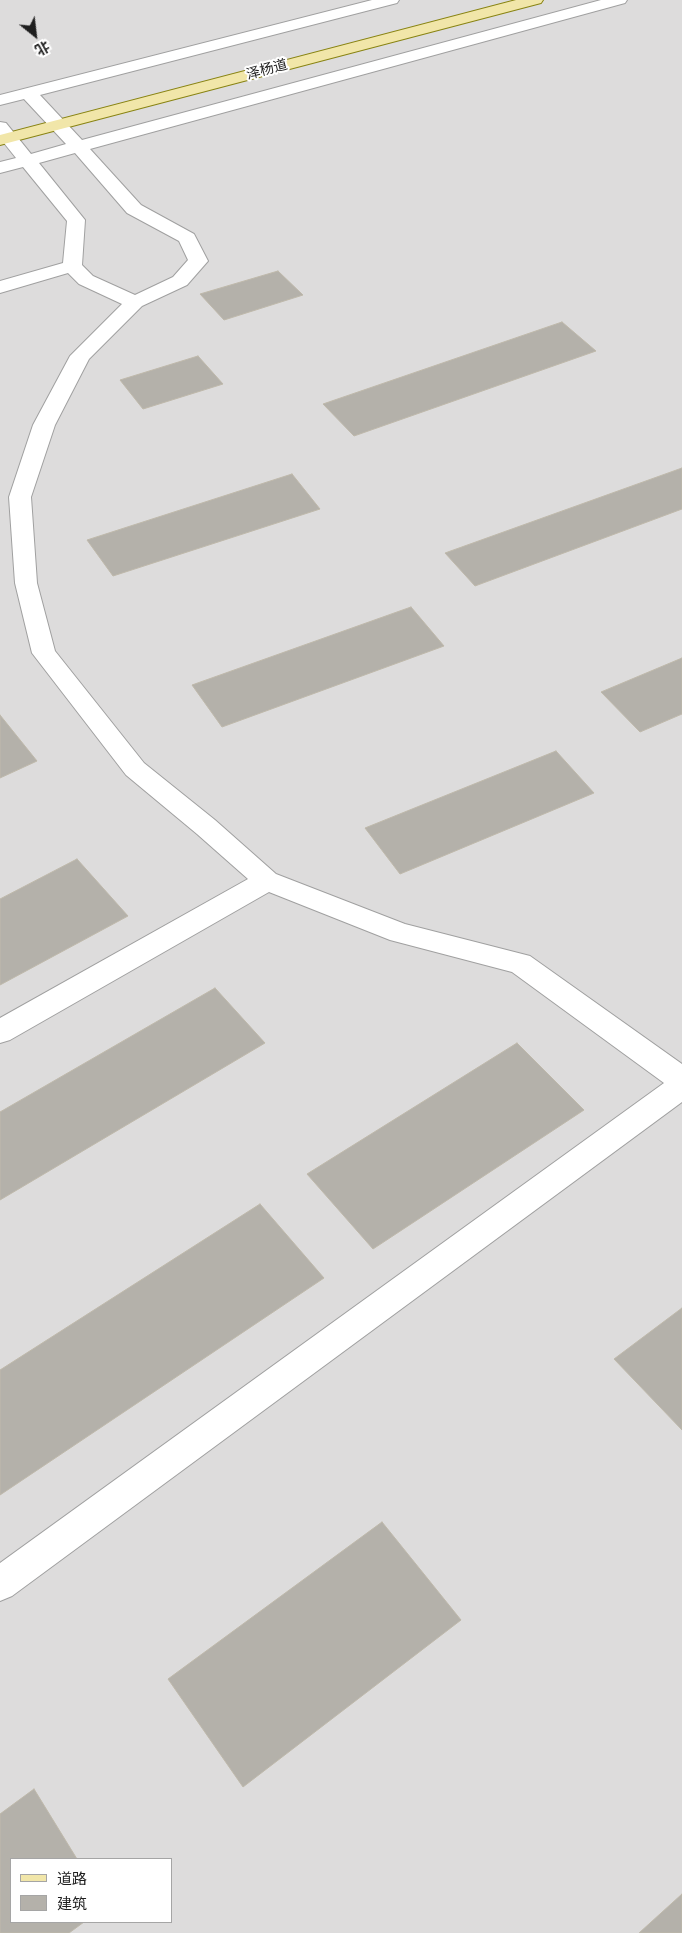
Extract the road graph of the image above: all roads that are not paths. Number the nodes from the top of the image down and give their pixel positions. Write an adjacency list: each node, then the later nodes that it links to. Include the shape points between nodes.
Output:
1 (391, 0): 6 (street)
2 (472, 0): 5 (main road, 泽杨道)
3 (534, 0): 9 (main road, 泽杨道)
4 (619, 0): 11 (street)
5 (245, 59)
6 (28, 93): 7 (street); 9 (street)
7 (0, 100)
8 (63, 106): 9 (main road, 泽杨道)
9 (43, 117): 10 (main road, 泽杨道); 11 (street)
10 (4, 129): 12 (street)
11 (78, 147): 12 (street); 16 (street, via 134,209 187,238 198,262 180,281)
12 (28, 160): 13 (street); 14 (street, via 76,220)
13 (0, 168)
14 (72, 266): 15 (street); 16 (street, via 86,280)
15 (0, 287)
16 (134, 302): 17 (street, via 80,356 44,424 20,497 26,583 44,653 135,769)
17 (267, 881): 18 (street); 19 (street, via 400,933 520,964)
18 (0, 1032)
19 (682, 1080)
20 (682, 1086): 21 (street)
21 (0, 1584)

